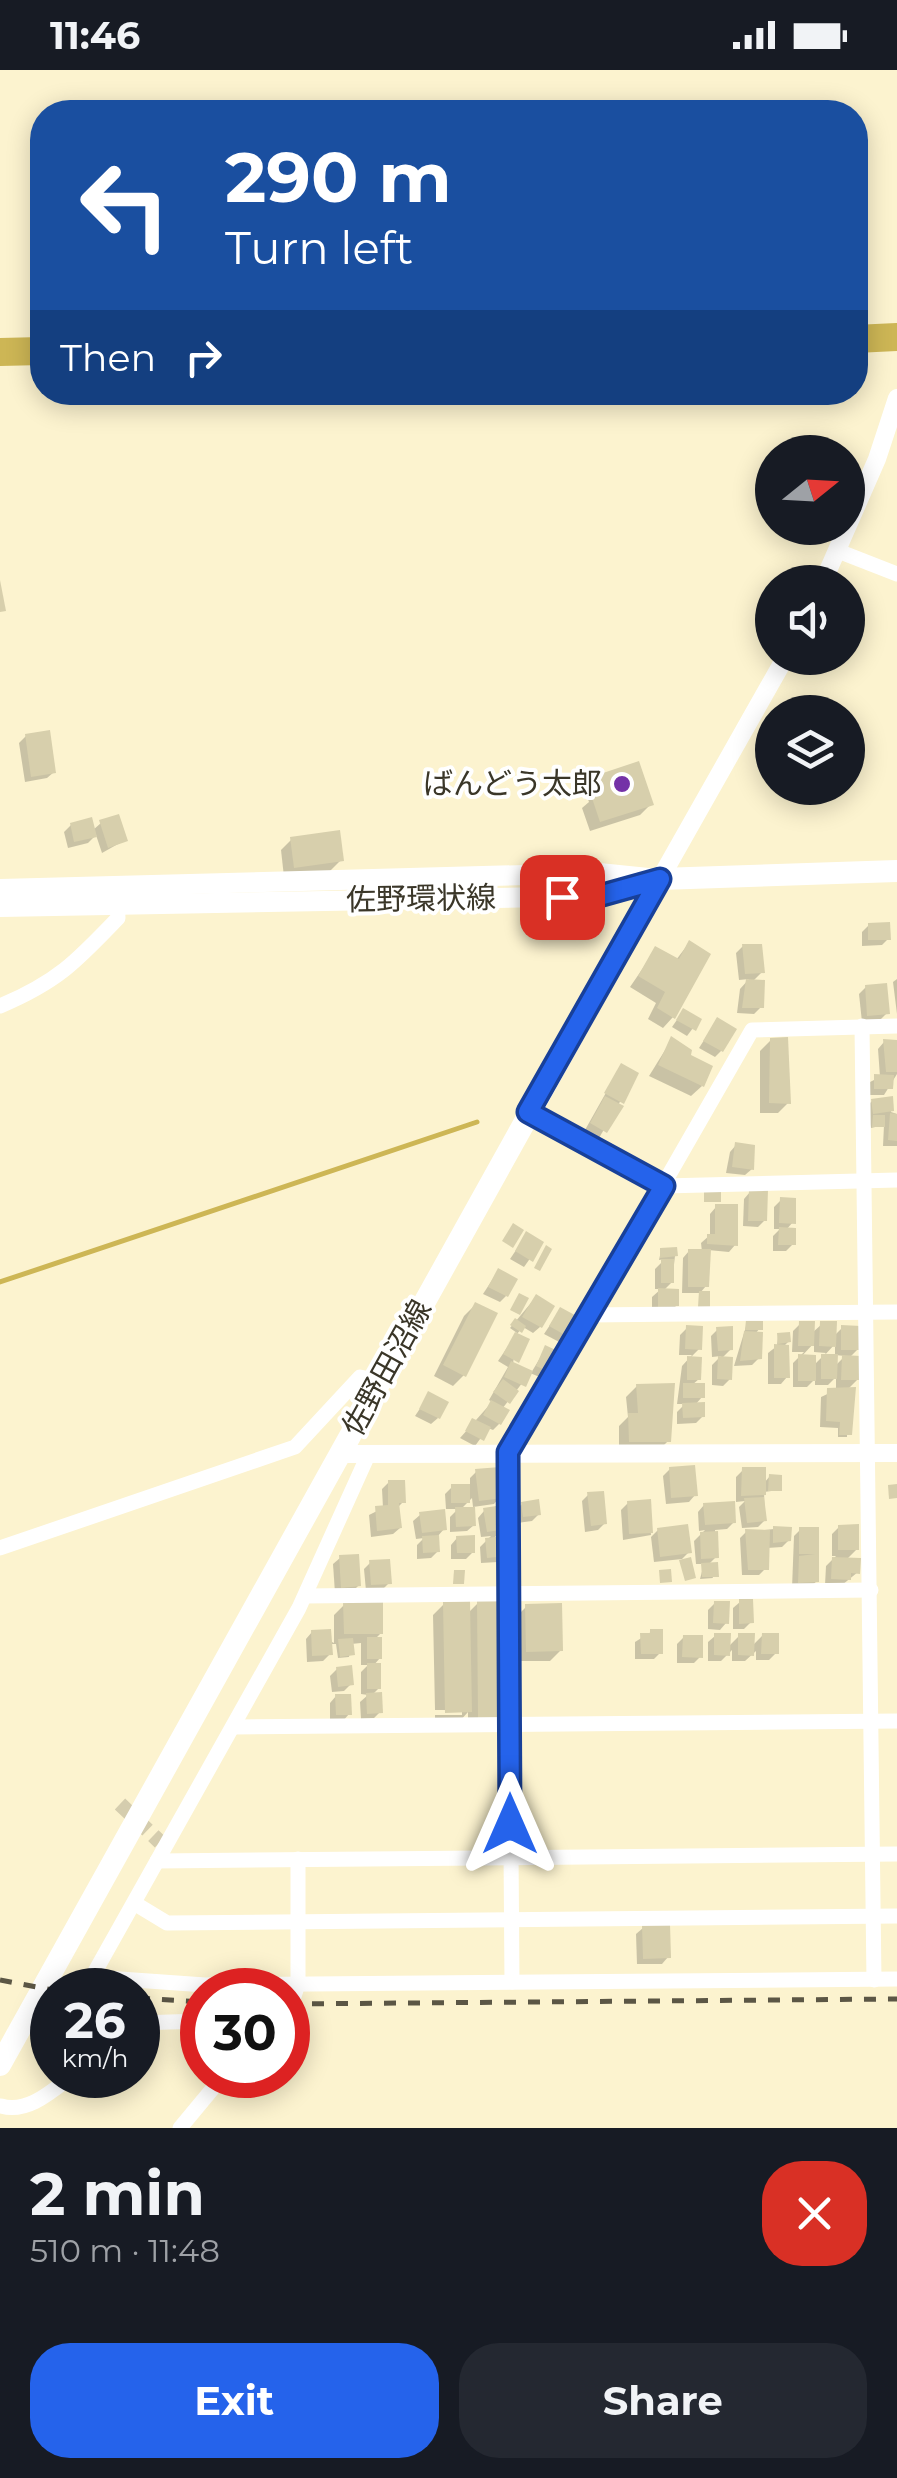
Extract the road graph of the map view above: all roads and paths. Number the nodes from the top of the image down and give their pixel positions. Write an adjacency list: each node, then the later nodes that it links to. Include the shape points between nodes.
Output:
1 (897, 398): 2 (street)
2 (838, 551): 3 (street); 4 (street)
3 (831, 565)
4 (897, 574)
5 (775, 675): 7 (street)
6 (897, 871): 7 (main road)
7 (660, 879): 9 (main road, 佐野環状線, via 599,896); 14 (main road, 佐野田沼線)
8 (0, 889): 9 (main road, 佐野環状線)
9 (117, 895): 10 (main road, 佐野環状線); 11 (street, via 118,918 74,965)
10 (0, 906)
11 (0, 1006)
12 (862, 1026): 13 (street); 15 (street); 17 (street, via 752,1030)
13 (897, 1026)
14 (528, 1112): 17 (street); 21 (main road, 佐野田沼線)
15 (866, 1180): 16 (street); 17 (street); 18 (street)
16 (897, 1180)
17 (664, 1186): 20 (street)
18 (868, 1312): 19 (street); 20 (street); 24 (street)
19 (897, 1312)
20 (587, 1315): 22 (street)
21 (381, 1380): 26 (main road, 佐野田沼線); 27 (street, via 360,1377 294,1446)
22 (509, 1452): 23 (street); 24 (street); 29 (street)
23 (369, 1453): 26 (street); 30 (street)
24 (869, 1453): 25 (street); 28 (street)
25 (897, 1453)
26 (340, 1454): 51 (main road, 佐野田沼線)
27 (0, 1548)
28 (871, 1590): 29 (street); 31 (street)
29 (509, 1594): 30 (street); 33 (street)
30 (305, 1596): 34 (street)
31 (873, 1721): 32 (street); 33 (street); 36 (street)
32 (897, 1721)
33 (510, 1724): 34 (street); 38 (street)
34 (234, 1727): 35 (street)
35 (161, 1850): 39 (street); 40 (street)
36 (874, 1854): 37 (street); 38 (street); 41 (street)
37 (897, 1854)
38 (511, 1857): 39 (street); 43 (street)
39 (298, 1859): 44 (street)
40 (134, 1903): 44 (street, via 167,1923); 49 (street, via 92,1977)
41 (874, 1916): 42 (street); 43 (street); 47 (street)
42 (897, 1916)
43 (511, 1920): 44 (street); 48 (street)
44 (298, 1922): 45 (street)
45 (298, 1968)
46 (897, 1979): 47 (street)
47 (874, 1980): 48 (street)
48 (512, 1982): 50 (street)
49 (180, 1983)
50 (310, 1984)
51 (0, 2065)
52 (39, 2098): 54 (street, via 13,2110)
53 (201, 2098): 55 (street)
54 (1, 2106)
55 (180, 2128)

